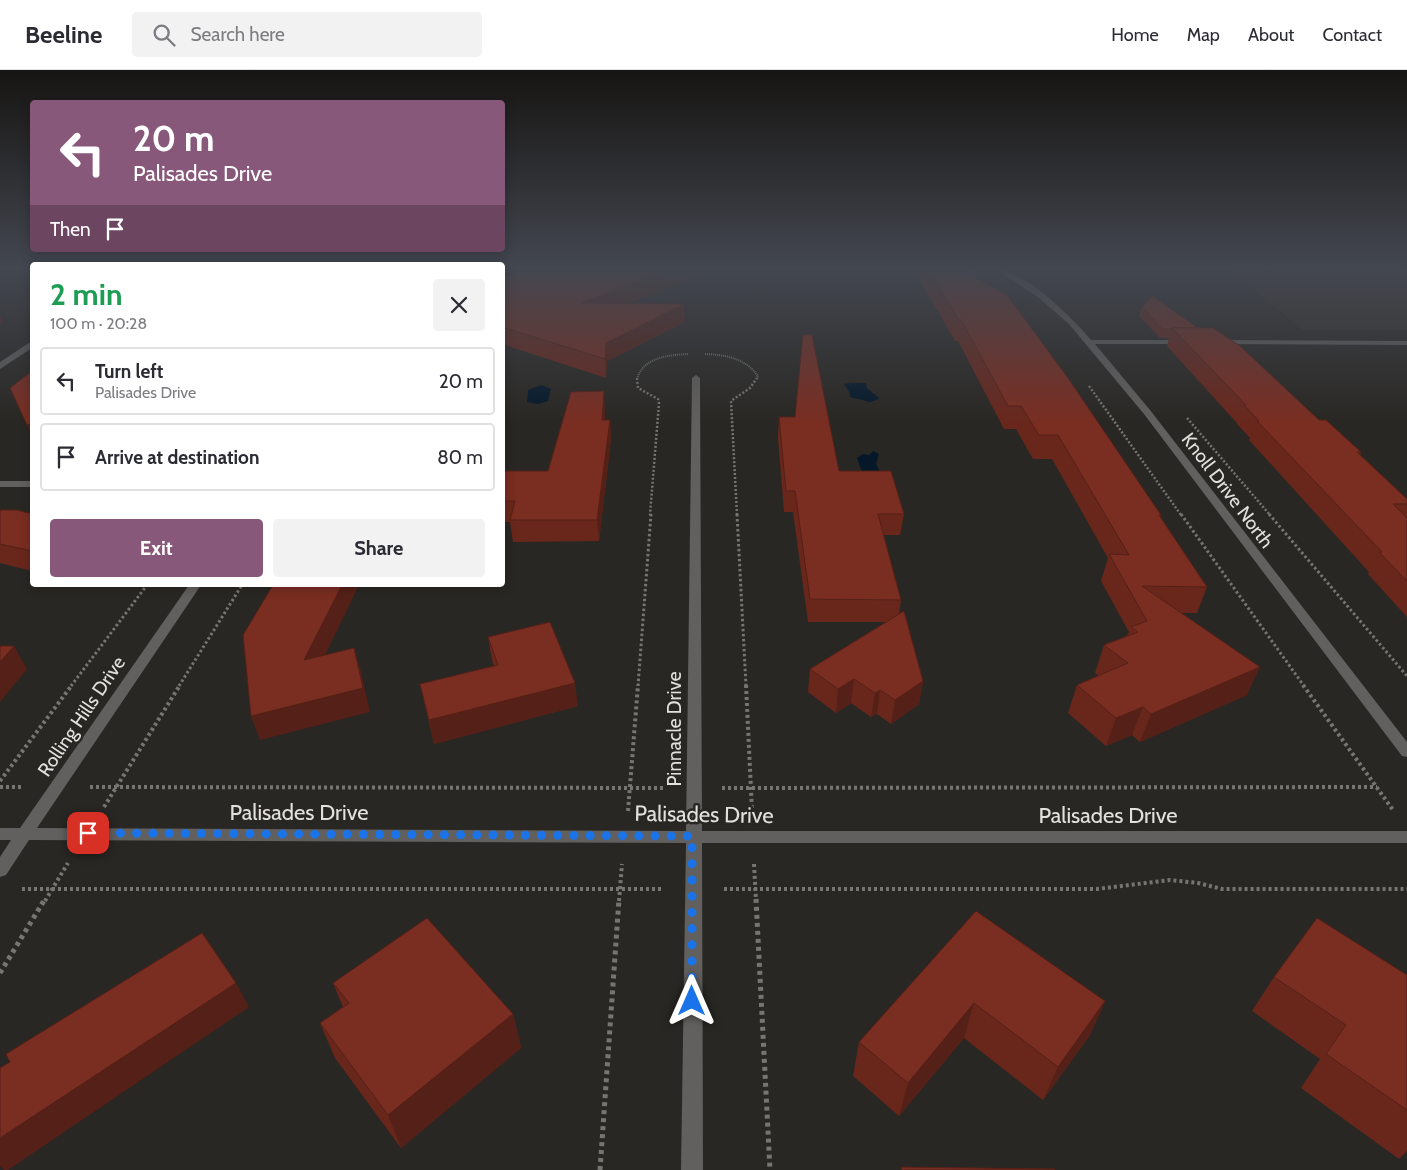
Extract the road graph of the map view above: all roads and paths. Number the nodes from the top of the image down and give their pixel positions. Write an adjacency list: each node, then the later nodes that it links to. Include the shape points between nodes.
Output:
1 (1071, 321): 2 (street, Knoll Drive North)
2 (1088, 342): 3 (street); 17 (street, Knoll Drive North, via 1147,412)
3 (1198, 342)
4 (1208, 342): 5 (street)
5 (1407, 343)
6 (30, 346): 7 (street)
7 (0, 366)
8 (696, 378): 23 (street, Pinnacle Drive)
9 (1089, 386): 19 (path)
10 (1187, 418): 16 (path)
11 (0, 484): 12 (street)
12 (30, 484)
13 (146, 587): 18 (path)
14 (194, 587): 22 (street, Rolling Hills Drive)
15 (241, 587): 20 (path)
16 (1407, 676)
17 (1407, 752)
18 (0, 781)
19 (1396, 813)
20 (88, 833): 22 (street, Palisades Drive); 23 (street, Palisades Drive); 26 (path)
21 (0, 834): 22 (street, Palisades Drive)
22 (24, 834): 25 (street, Rolling Hills Drive)
23 (692, 836): 24 (street, Palisades Drive); 27 (street, Pinnacle Drive)
24 (1407, 838)
25 (0, 870)
26 (0, 973)
27 (692, 1170)

